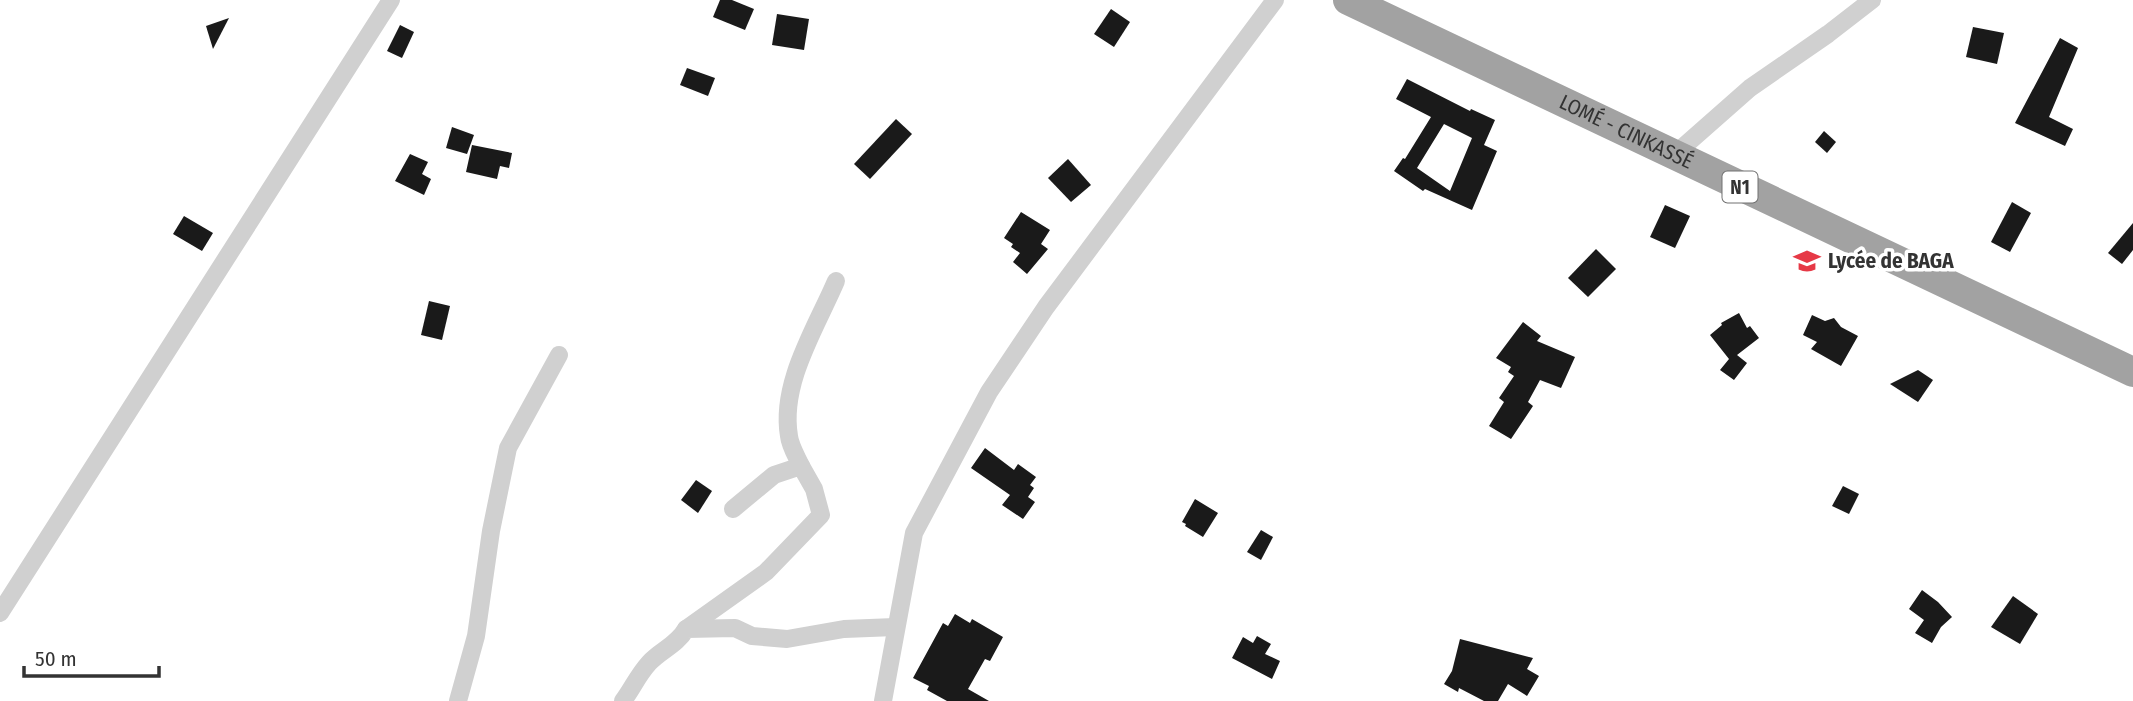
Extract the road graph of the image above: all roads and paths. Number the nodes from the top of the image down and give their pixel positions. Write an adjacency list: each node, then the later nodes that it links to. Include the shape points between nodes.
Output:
1 (391, 0): 11 (street)
2 (1275, 0): 12 (street, via 1061,286 989,392 914,533)
3 (1348, 0): 5 (highway, LOMÉ - CINKASSÉ / N1)
4 (1872, 0): 5 (street, via 1750,89)
5 (1674, 155): 8 (highway, LOMÉ - CINKASSÉ / N1)
6 (836, 281): 9 (street, via 799,359 788,412 789,437)
7 (559, 355): 14 (street, via 508,448 476,636)
8 (2133, 372)
9 (801, 466): 10 (street, via 774,475); 13 (street, via 821,515 766,572)
10 (733, 509)
11 (0, 612)
12 (895, 627): 13 (street, via 844,629 787,639 752,636 735,628); 16 (street)
13 (686, 629): 15 (street, via 680,641 651,660)
14 (458, 701)
15 (623, 701)
16 (883, 701)

